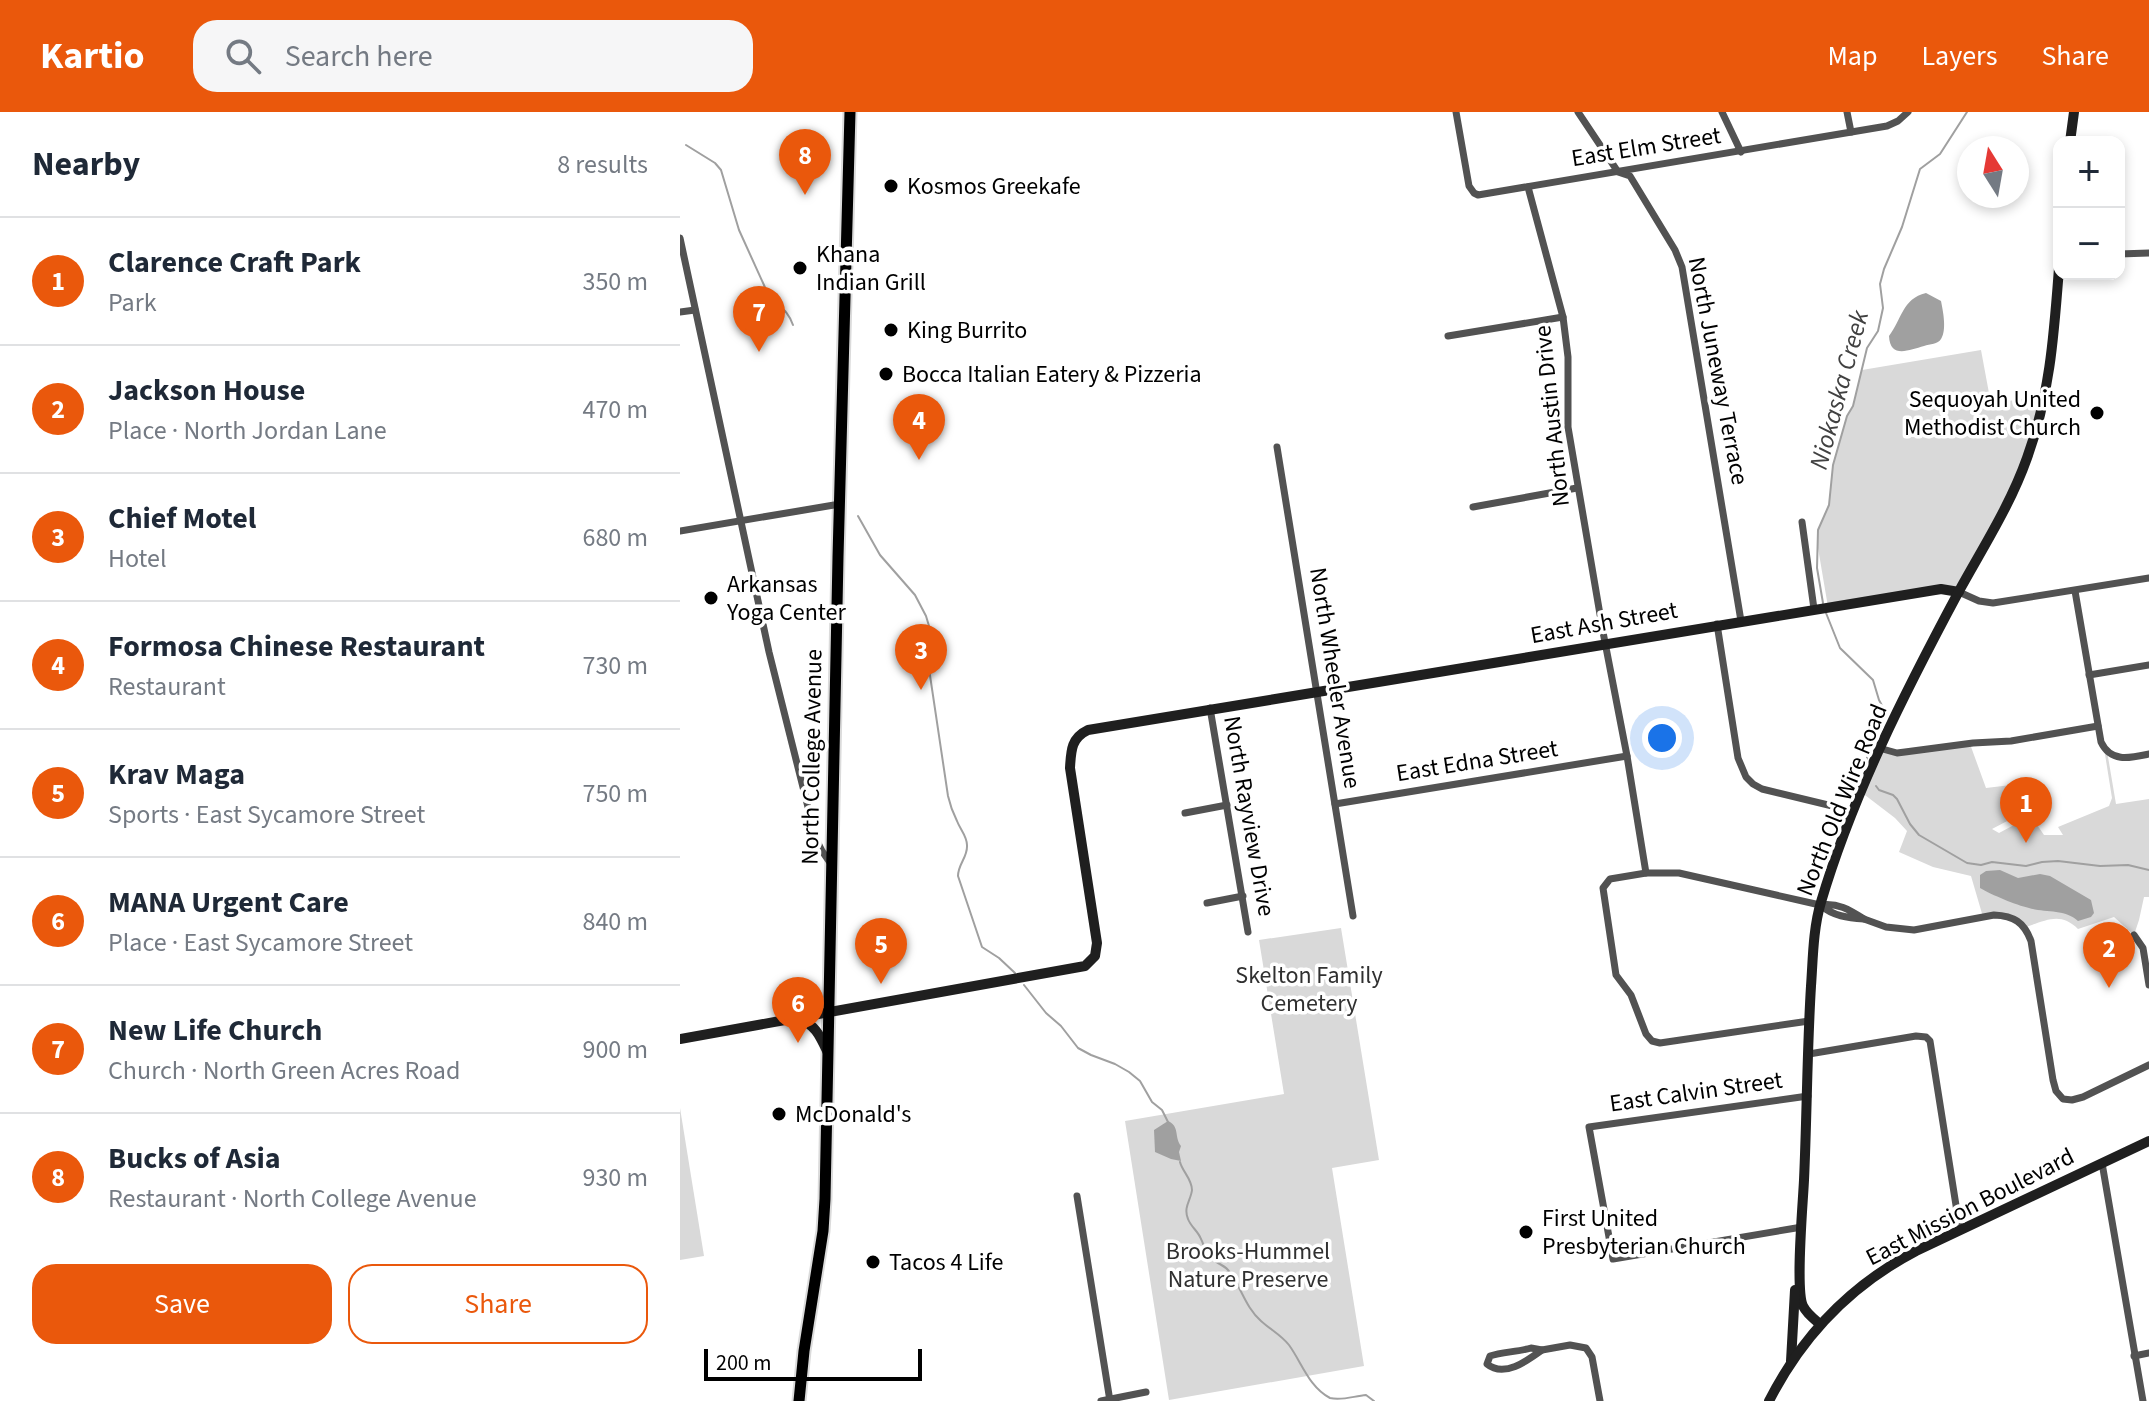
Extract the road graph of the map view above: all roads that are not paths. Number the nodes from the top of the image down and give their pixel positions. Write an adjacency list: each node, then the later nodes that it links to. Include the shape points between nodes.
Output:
1 (850, 112): 23 (main road, North College Avenue)
2 (1456, 112): 12 (street, via 1474,193)
3 (1578, 112): 11 (street, North Juneway Terrace)
4 (1722, 112): 10 (street)
5 (1847, 112): 8 (street)
6 (1908, 112): 8 (street, East Elm Street, via 1887,126)
7 (2074, 112): 9 (street)
8 (1851, 132): 10 (street, East Elm Street)
9 (2071, 136)
10 (1741, 152): 11 (street, East Elm Street)
11 (1618, 172): 12 (street, East Elm Street); 32 (street, North Juneway Terrace, via 1630,176 1682,267)
12 (1528, 187): 19 (street, North Austin Drive)
13 (680, 238): 17 (street)
14 (2149, 253): 15 (street)
15 (2125, 254)
16 (2058, 280): 30 (street, North Old Wire Road, via 2051,362 2037,427 1999,521)
17 (695, 310): 18 (street); 25 (street)
18 (680, 312)
19 (1563, 317): 20 (street); 22 (street, North Austin Drive)
20 (1448, 336)
21 (1277, 447): 37 (street, North Wheeler Avenue)
22 (1577, 488): 24 (street); 34 (street, North Austin Drive)
23 (840, 504): 25 (street); 47 (main road, North College Avenue)
24 (1473, 507)
25 (740, 520): 27 (street); 47 (street, via 816,839)
26 (1802, 522): 31 (street)
27 (680, 531)
28 (2149, 578): 29 (street, East Ash Street)
29 (2075, 591): 30 (street, East Ash Street, via 1993,603); 36 (street)
30 (1959, 592): 31 (street, East Ash Street, via 1941,589); 40 (street, North Old Wire Road)
31 (1814, 609): 32 (street, East Ash Street)
32 (1741, 621): 33 (street, East Ash Street)
33 (1717, 624): 34 (street, East Ash Street); 45 (street, via 1742,769 1762,789)
34 (1606, 644): 37 (street, East Ash Street); 42 (street, North Austin Drive)
35 (2149, 665): 36 (street)
36 (2089, 675): 39 (street)
37 (1317, 690): 38 (street, East Ash Street); 43 (street, North Wheeler Avenue)
38 (1210, 708): 44 (street, North Rayview Drive); 56 (street, East Ash Street, via 1088,730 1078,734 1072,746 1071,781 1097,943 1095,956 1085,966)
39 (2098, 726): 40 (street, via 1897,753); 41 (street, via 2109,754)
40 (1879, 748): 45 (street, North Old Wire Road)
41 (2149, 754)
42 (1627, 756): 43 (street, East Edna Street); 48 (street, North Austin Drive)
43 (1335, 804): 52 (street, North Wheeler Avenue)
44 (1227, 805): 46 (street); 49 (street, North Rayview Drive)
45 (1853, 811): 51 (street, North Old Wire Road)
46 (1185, 813)
47 (832, 865): 56 (main road, North College Avenue)
48 (1646, 873): 51 (street, via 1689,875); 58 (street, via 1610,879 1603,895 1616,975 1652,1041)
49 (1243, 896): 50 (street); 53 (street, North Rayview Drive)
50 (1207, 903)
51 (1820, 905): 58 (street, North Old Wire Road); 62 (street, via 1847,918 1905,930 1994,915 2019,921 2031,941 2053,1080 2063,1099 2083,1097)
52 (1353, 916)
53 (1248, 932)
54 (2134, 935): 55 (street, via 2143,948)
55 (2149, 985)
56 (829, 1011): 57 (street); 60 (main road, North College Avenue)
57 (796, 1017): 59 (street); 60 (street, via 815,1028)
58 (1809, 1021): 61 (street, North Old Wire Road)
59 (680, 1039)
60 (828, 1054): 77 (main road, North College Avenue, via 823,1231)
61 (1809, 1054): 63 (street, North Old Wire Road); 68 (street, via 1926,1037)
62 (2149, 1065)
63 (1808, 1096): 67 (street, North Old Wire Road); 67 (street, East Calvin Street, via 1589,1127 1613,1259)
64 (2149, 1141): 65 (street, East Mission Boulevard)
65 (2102, 1163): 68 (street, East Mission Boulevard); 73 (street)
66 (1077, 1196): 76 (street)
67 (1802, 1227): 69 (street, North Old Wire Road)
68 (1961, 1229): 70 (street, East Mission Boulevard, via 1881,1271)
69 (1800, 1273): 70 (street, North Old Wire Road, via 1803,1306); 74 (street)
70 (1820, 1324): 74 (street, East Mission Boulevard)
71 (1542, 1350): 71 (street, via 1495,1354 1487,1364 1506,1369); 78 (street, via 1586,1348)
72 (2149, 1353): 73 (street)
73 (2134, 1356): 80 (street)
74 (1791, 1361): 79 (street, East Mission Boulevard)
75 (1146, 1392): 76 (street)
76 (1107, 1400)
77 (799, 1401)
78 (1600, 1401)
79 (1769, 1401)
80 (2143, 1401)

